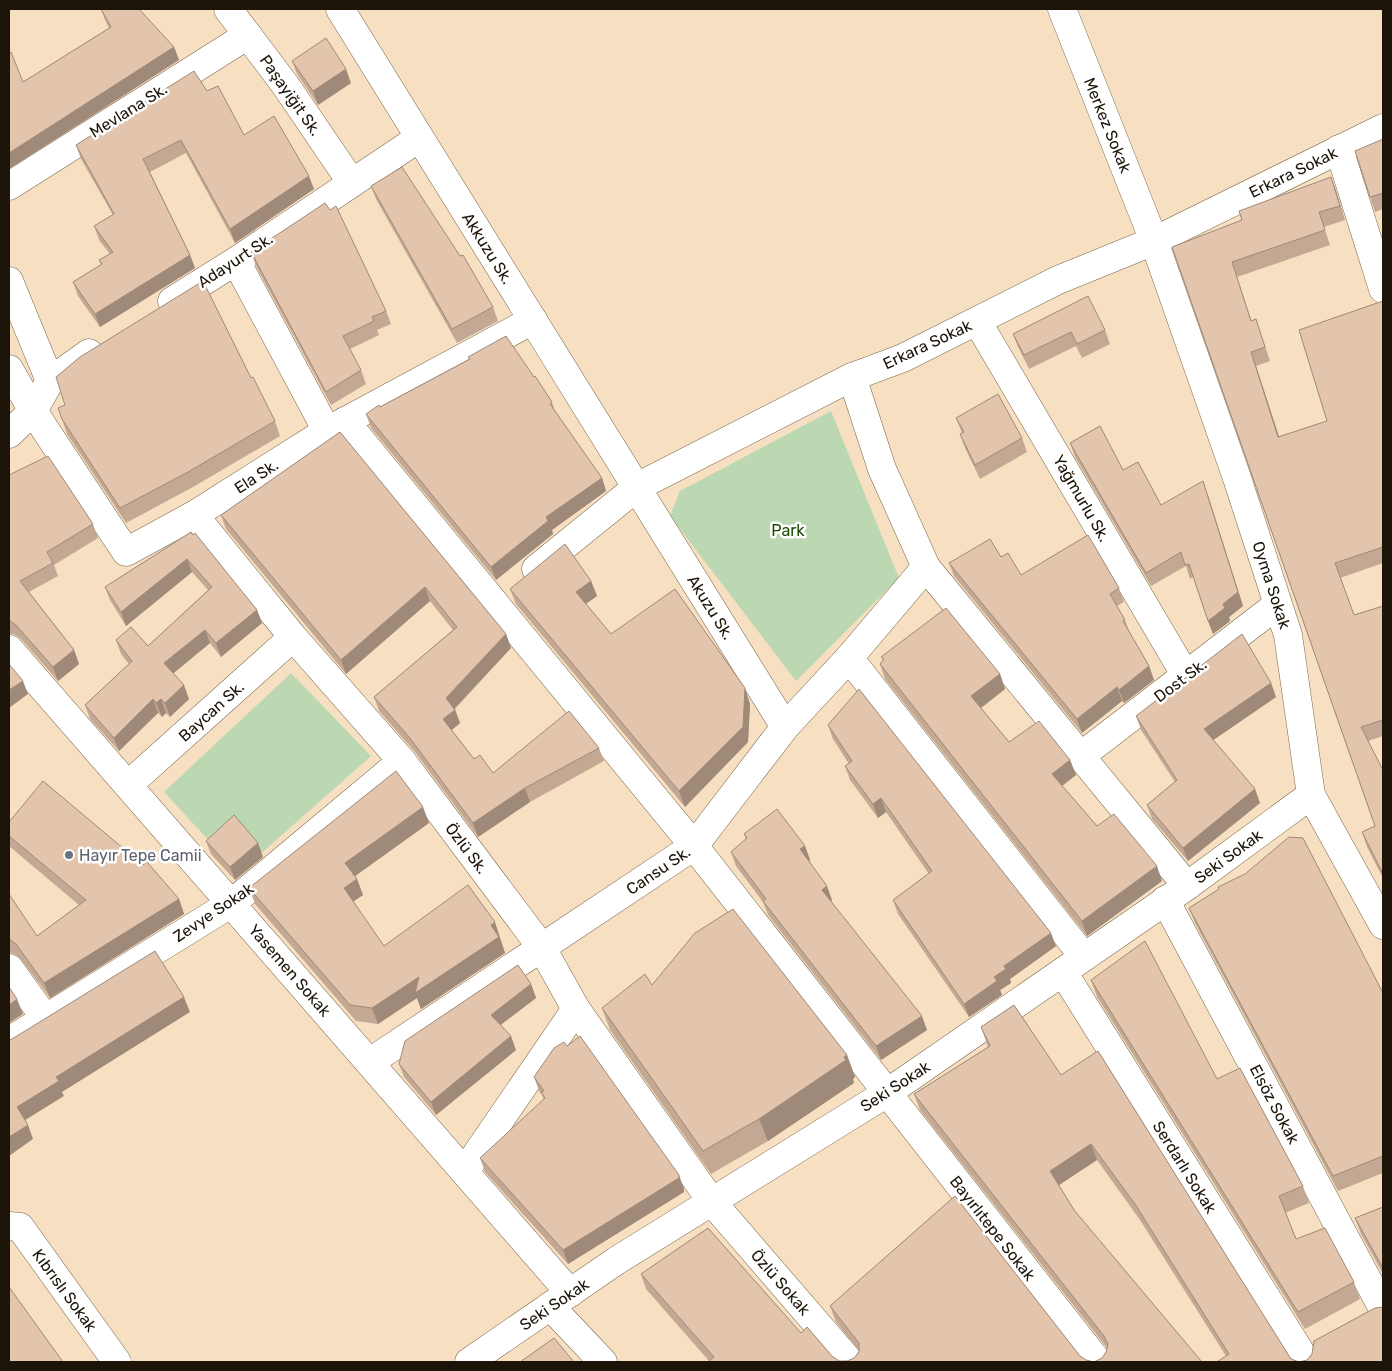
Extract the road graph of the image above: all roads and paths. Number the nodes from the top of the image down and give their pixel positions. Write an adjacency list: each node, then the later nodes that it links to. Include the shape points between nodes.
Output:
1 (228, 9): 4 (street, Paşayiğit Sk.)
2 (340, 9): 6 (street, Akkuzu Sk.)
3 (1062, 9): 10 (street, Merkez Sokak)
4 (248, 35): 8 (street, Paşayiğit Sk.); 9 (street, Mevlana Sk.)
5 (1383, 128): 7 (street, Erkara Sokak)
6 (419, 138): 8 (street, Adayurt Sk.); 15 (street, Akkuzu Sk.)
7 (1339, 149): 10 (street, Erkara Sokak); 13 (street)
8 (352, 183): 11 (street, Adayurt Sk.)
9 (9, 186)
10 (1154, 241): 16 (street, Erkara Sokak, via 1058,280); 28 (street, Oyma Sokak, via 1237,478)
11 (236, 261): 14 (street, Adayurt Sk.); 22 (street, Bayırlıtepe Sokak)
12 (9, 281): 20 (street)
13 (1383, 289)
14 (153, 313)
15 (533, 320): 22 (street, Ela Sk.); 24 (street, Akkuzu Sk.)
16 (977, 321): 19 (street, Erkara Sokak, via 903,358); 32 (street, Yağmurlu Sk.)
17 (111, 339): 20 (street)
18 (9, 369): 21 (street)
19 (852, 377): 24 (street, Erkara Sokak); 26 (street, via 882,469)
20 (50, 381): 21 (street)
21 (33, 411): 23 (street); 25 (street, Ela Sk., via 126,552)
22 (336, 426): 25 (street, Ela Sk.); 27 (street, Bayırlıtepe Sokak)
23 (9, 434)
24 (638, 487): 27 (street, Erkara Sokak); 33 (street, Akuzu Sk.)
25 (194, 515): 29 (street, Özlü Sk.)
26 (926, 567): 31 (street, Cansu Sk.); 34 (street)
27 (508, 591): 38 (street, Bayırlıtepe Sokak)
28 (1277, 605): 32 (street, Dost Sk.); 37 (street, Oyma Sokak, via 1288,635)
29 (293, 637): 35 (street, Özlü Sk.); 36 (street, Baycan Sk.)
30 (9, 650): 36 (street, Yasemen Sokak)
31 (849, 658): 33 (street, Cansu Sk.); 44 (street, Serdarlı Sokak)
32 (1186, 676): 34 (street, Dost Sk.)
33 (785, 728): 38 (street, Cansu Sk.)
34 (1082, 755): 39 (street)
35 (402, 761): 41 (street, Zevye Sokak); 43 (street, Özlü Sk.)
36 (128, 785): 41 (street, Yasemen Sokak)
37 (1311, 795): 39 (street, Seki Sokak); 42 (street, Oyma Sokak)
38 (694, 846): 43 (street, Cansu Sk.); 50 (street, Bayırlıtepe Sokak)
39 (1187, 886): 40 (street, Seki Sokak)
40 (1165, 900): 44 (street, Seki Sokak); 55 (street, Elsöz Sokak)
41 (232, 903): 47 (street, Zevye Sokak); 49 (street, Yasemen Sokak)
42 (1383, 925)
43 (542, 948): 46 (street, Özlü Sk.); 49 (street, Cansu Sk.)
44 (1074, 964): 50 (street, Seki Sokak); 58 (street, Serdarlı Sokak)
45 (9, 968): 47 (street)
46 (576, 1009): 51 (street); 52 (street, Özlü Sk.)
47 (45, 1018): 48 (street, Zevye Sokak)
48 (9, 1041)
49 (370, 1062): 51 (street, Yasemen Sokak)
50 (887, 1093): 52 (street, Seki Sokak); 63 (street, Bayırlıtepe Sokak)
51 (465, 1171): 54 (street, Yasemen Sokak)
52 (712, 1202): 54 (street, Seki Sokak); 62 (street, Özlü Sokak)
53 (9, 1226): 59 (street, Kıbrıslı Sokak, via 20,1227)
54 (560, 1299): 60 (street, Seki Sokak); 61 (street, Yasemen Sokak)
55 (1383, 1306): 56 (street)
56 (1357, 1319)
57 (1324, 1336): 58 (street)
58 (1302, 1356)
59 (117, 1362)
60 (469, 1362)
61 (603, 1362)
62 (850, 1362)
63 (1098, 1362)

